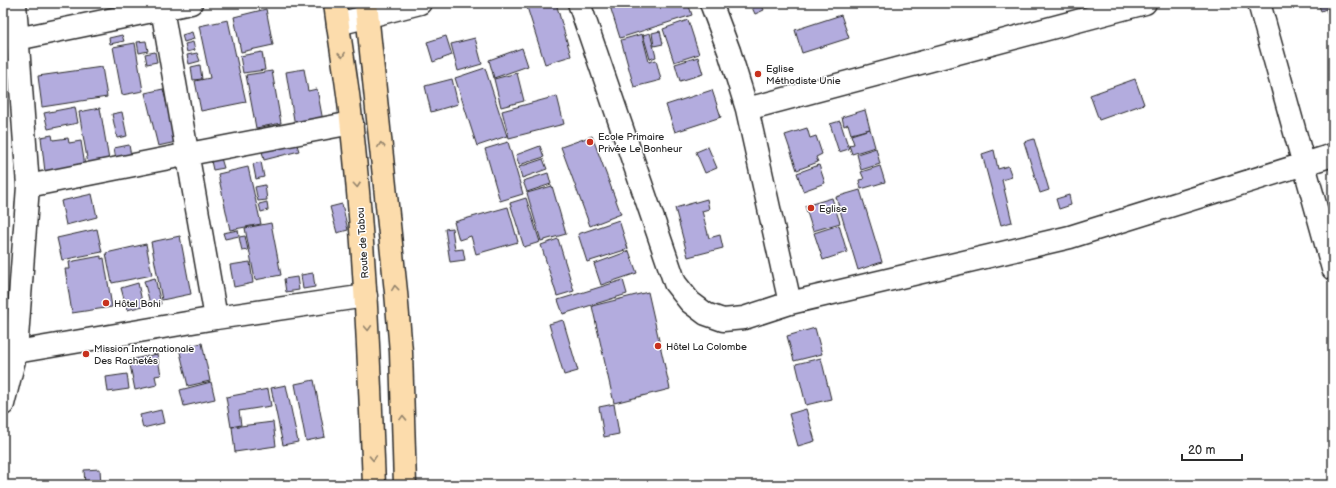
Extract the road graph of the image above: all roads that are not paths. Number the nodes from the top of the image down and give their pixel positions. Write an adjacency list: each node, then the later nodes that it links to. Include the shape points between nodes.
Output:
1 (14, 3): 12 (street)
2 (191, 3): 9 (street)
3 (335, 3): 11 (main road, Route de Tabou)
4 (420, 3): 10 (street)
5 (579, 3): 21 (street, via 675,283 695,306 706,314 723,320 744,318)
6 (711, 3): 13 (street)
7 (1145, 3): 13 (street)
8 (1259, 3): 17 (street)
9 (162, 6): 12 (street); 15 (street)
10 (367, 10): 11 (street); 26 (main road, one-way to 10, via 401,352)
11 (338, 24): 14 (main road, Route de Tabou, one-way to 14)
12 (17, 39): 18 (street)
13 (747, 109): 21 (street)
14 (352, 123): 15 (street); 20 (main road, Route de Tabou, one-way to 20)
15 (188, 154): 18 (street); 22 (street)
16 (1333, 155): 17 (street)
17 (1304, 164): 19 (street); 21 (street, via 1070,237)
18 (28, 186): 23 (street)
19 (1333, 269)
20 (366, 296): 22 (street); 25 (main road, Route de Tabou, one-way to 25)
21 (790, 303)
22 (216, 318): 23 (street)
23 (16, 352): 24 (street)
24 (3, 404)
25 (374, 485)
26 (405, 485)

